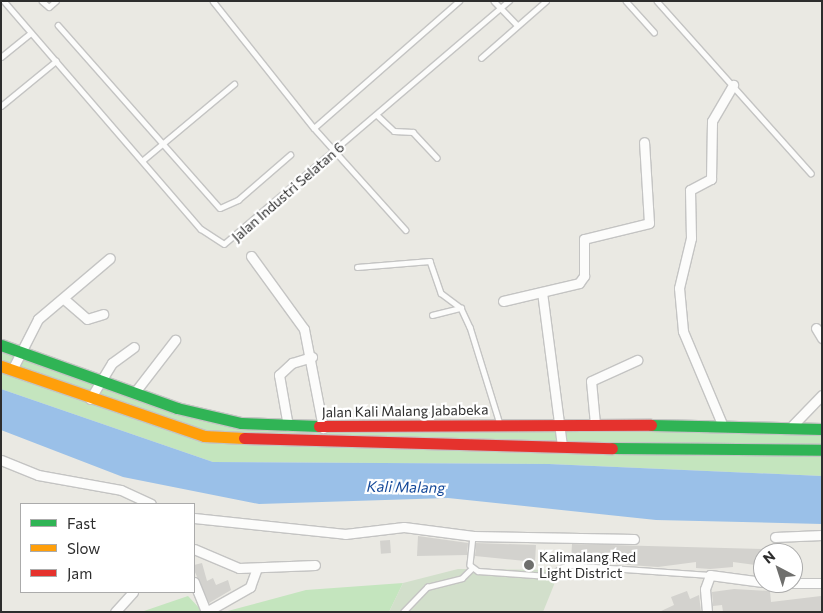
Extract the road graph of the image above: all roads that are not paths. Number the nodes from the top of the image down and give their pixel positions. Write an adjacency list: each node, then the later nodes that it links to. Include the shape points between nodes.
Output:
1 (4, 1): 15 (lane, Jalan Industri Selatan 6)
2 (42, 1): 3 (lane, via 49,7)
3 (56, 1)
4 (213, 1): 23 (lane)
5 (459, 1): 23 (lane)
6 (494, 1): 11 (lane)
7 (509, 1): 11 (lane, Jalan Industri Selatan 6)
8 (546, 1): 12 (lane)
9 (626, 1): 14 (lane)
10 (657, 1): 20 (lane)
11 (501, 8): 12 (lane); 22 (lane, Jalan Industri Selatan 6)
12 (517, 25): 17 (lane)
13 (58, 26): 25 (lane)
14 (654, 32)
15 (31, 33): 16 (lane); 18 (lane, Jalan Industri Selatan 6)
16 (1, 57)
17 (481, 58)
18 (56, 61): 21 (lane); 29 (lane, Jalan Industri Selatan 6)
19 (234, 84): 25 (lane)
20 (732, 86): 30 (lane); 56 (street, via 712,121 711,179 690,190 691,238 679,288 683,332)
21 (1, 106)
22 (377, 115): 26 (lane, Jalan Industri Selatan 6); 28 (lane, via 394,131 413,132)
23 (314, 128): 26 (lane)
24 (644, 142): 35 (street, via 649,223 586,238 584,279)
25 (164, 144): 27 (lane, via 223,209); 29 (lane)
26 (335, 152): 29 (lane, Jalan Industri Selatan 6, via 224,244 201,229); 31 (lane)
27 (290, 155)
28 (437, 158)
29 (142, 161)
30 (811, 173)
31 (406, 230)
32 (251, 256): 47 (street, via 304,330)
33 (110, 258): 36 (street)
34 (357, 267): 38 (lane, via 429,260 441,294)
35 (542, 292): 37 (street); 54 (street)
36 (64, 299): 39 (street, via 87,319); 46 (street, via 38,319)
37 (503, 302)
38 (461, 308): 40 (lane); 57 (lane, via 489,380)
39 (103, 314)
40 (432, 315)
41 (816, 328): 42 (street)
42 (822, 338)
43 (175, 340): 51 (street)
44 (1, 345): 46 (main road, Jalan Kali Malang Jababeka)
45 (134, 348): 50 (street, via 114,360)
46 (20, 352): 49 (street); 50 (main road, Jalan Kali Malang Jababeka)
47 (312, 357): 58 (street, via 280,372); 59 (street)
48 (637, 360): 55 (street, via 591,381)
49 (7, 368): 53 (main road)
50 (99, 379): 51 (main road, Jalan Kali Malang Jababeka); 53 (street)
51 (135, 392): 58 (main road, Jalan Kali Malang Jababeka, via 214,419)
52 (822, 395): 60 (street)
53 (90, 399): 62 (main road, via 204,436 294,443)
54 (562, 424): 55 (main road, Jalan Kali Malang Jababeka); 57 (main road, Jalan Kali Malang Jababeka); 62 (street)
55 (595, 424): 56 (main road, Jalan Kali Malang Jababeka)
56 (722, 424): 60 (main road, Jalan Kali Malang Jababeka)
57 (500, 425): 59 (main road, Jalan Kali Malang Jababeka)
58 (288, 426): 59 (main road, Jalan Kali Malang Jababeka)
59 (323, 428)
60 (790, 428): 61 (main road, Jalan Kali Malang Jababeka)
61 (822, 429)
62 (562, 447): 63 (main road)
63 (822, 450)
64 (1, 460): 65 (street, via 38,475 121,490)
65 (148, 503)
66 (195, 518): 68 (street, via 345,534 404,526)
67 (822, 535): 69 (street)
68 (473, 536): 70 (street); 74 (lane)
69 (775, 537)
70 (634, 539)
71 (195, 550): 73 (street, via 227,566)
72 (316, 565): 73 (street)
73 (257, 568): 82 (street, via 250,587)
74 (472, 568): 75 (lane, via 548,576 567,565); 83 (lane, via 462,578 427,587)
75 (710, 575): 76 (street); 84 (street, via 705,589)
76 (753, 581)
77 (803, 583): 78 (street)
78 (822, 583)
79 (195, 584): 82 (street)
80 (132, 593): 81 (street)
81 (116, 612)
82 (206, 612)
83 (403, 612)
84 (706, 612)

